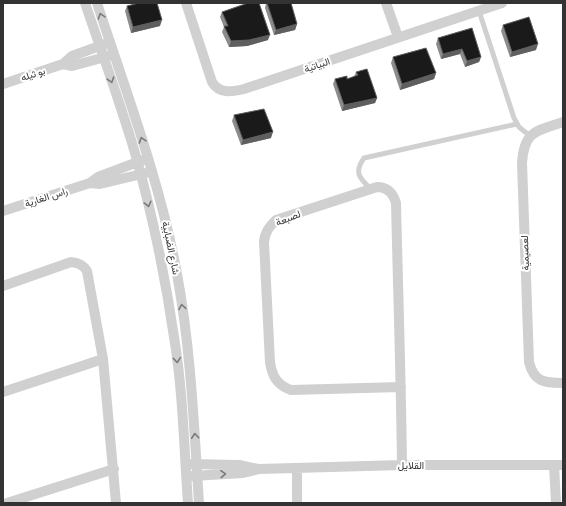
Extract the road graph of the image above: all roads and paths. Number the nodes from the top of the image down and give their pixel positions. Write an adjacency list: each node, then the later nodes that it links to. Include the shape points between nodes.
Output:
1 (85, 3): 9 (street, شارع الضبابية)
2 (97, 3): 8 (street, شارع الضبابية, one-way to 2)
3 (186, 3): 7 (street, البياتية, via 212,82 215,87 225,91 244,89)
4 (386, 3): 7 (street)
5 (502, 3): 6 (street, البياتية)
6 (480, 10): 7 (street, البياتية); 15 (lane)
7 (398, 37)
8 (110, 42): 9 (street, بو ثيله); 10 (street, شارع الضبابية)
9 (100, 45): 11 (street, شارع الضبابية); 12 (street, بو ثيله, via 69,58)
10 (114, 54): 11 (street, بو ثيله); 17 (street, شارع الضبابية, one-way to 10)
11 (104, 57): 12 (street, بو ثيله, via 72,66); 18 (street, شارع الضبابية, one-way to 18)
12 (63, 64): 13 (street, بو ثيله)
13 (3, 84)
14 (563, 122): 16 (street)
15 (517, 124): 16 (lane); 22 (lane, via 364,158 359,165 359,173)
16 (530, 136): 26 (street, لعصيمية, via 523,149 522,163 529,362 533,373 540,381)
17 (147, 158): 18 (street, راس الغارية); 19 (street, شارع الضبابية)
18 (137, 162): 20 (street, شارع الضبابية); 21 (street, راس الغارية, via 98,177)
19 (151, 171): 20 (street, راس الغارية); 30 (street, شارع الضبابية, one-way to 19, via 188,349 178,281)
20 (140, 174): 21 (street, راس الغارية, via 98,184); 29 (street, شارع الضبابية, one-way to 29, via 175,338)
21 (90, 183): 23 (street, راس الغارية)
22 (370, 188): 27 (street, لصبعة, via 386,189 396,203); 27 (street, لصبعة, via 276,220 268,229 264,242 270,362 274,377 280,385 291,390)
23 (3, 211)
24 (3, 286): 25 (street, via 71,262 82,265 89,275)
25 (103, 359): 28 (street); 33 (street)
26 (563, 383)
27 (401, 387): 31 (street, لصبعة)
28 (3, 392)
29 (186, 464): 30 (street, القلايل); 36 (street, شارع الضبابية)
30 (197, 464): 34 (street, القلايل, via 239,465); 37 (street, شارع الضبابية)
31 (402, 465): 32 (street, القلايل); 35 (street, القلايل)
32 (558, 465): 43 (street)
33 (114, 469): 38 (street); 39 (street)
34 (260, 469): 35 (street, القلايل); 37 (street, القلايل, one-way to 34, via 243,473)
35 (297, 469): 42 (street)
36 (186, 476): 37 (street, القلايل); 40 (street, شارع الضبابية)
37 (198, 476): 41 (street, شارع الضبابية)
38 (7, 503)
39 (116, 503)
40 (188, 503)
41 (200, 503)
42 (297, 503)
43 (556, 503)

